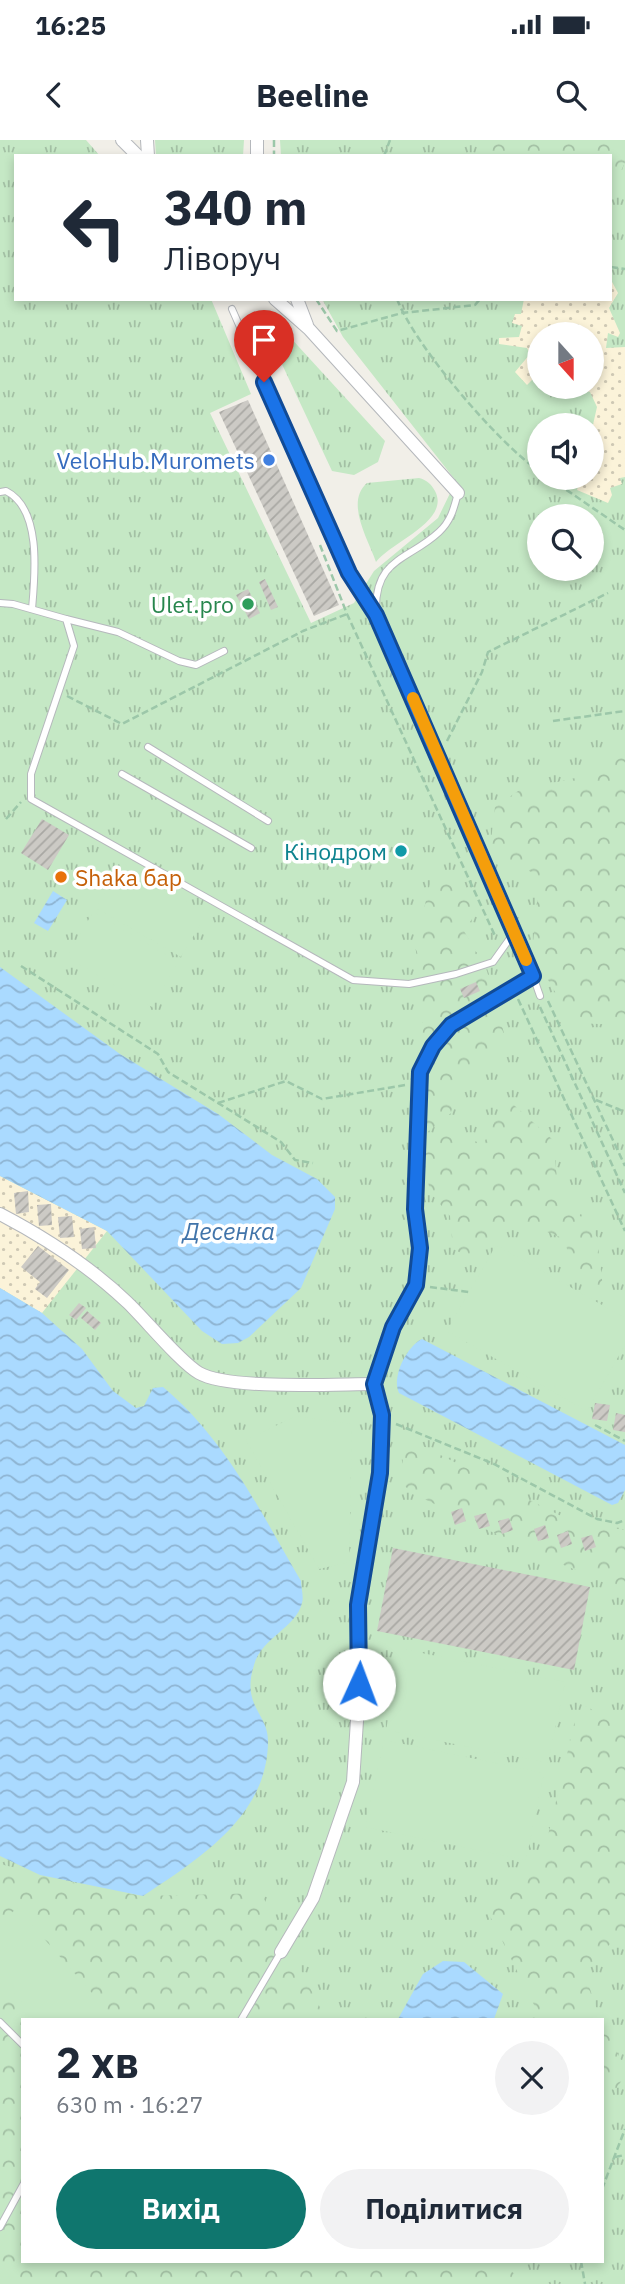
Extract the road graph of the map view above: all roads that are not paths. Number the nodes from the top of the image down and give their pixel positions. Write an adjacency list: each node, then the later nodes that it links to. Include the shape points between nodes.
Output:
1 (122, 140): 2 (street)
2 (136, 154)
3 (277, 301): 6 (street)
4 (298, 301): 6 (street)
5 (232, 309): 9 (lane)
6 (309, 328): 8 (street)
7 (0, 492): 11 (lane, via 19,497 26,509 36,562)
8 (458, 493): 12 (lane, via 454,511 438,533 384,572)
9 (318, 503): 12 (street, via 349,573)
10 (0, 603): 11 (lane)
11 (32, 609): 13 (lane)
12 (376, 615): 19 (street)
13 (66, 618): 14 (lane, via 118,632 179,661 196,664); 19 (lane, via 74,646 31,774 31,799 353,980 409,984 456,974 493,962)
14 (224, 651)
15 (148, 747): 17 (lane)
16 (122, 774): 18 (lane)
17 (268, 821)
18 (251, 848)
19 (514, 932): 20 (street)
20 (533, 976): 21 (lane); 23 (street, via 451,1025 424,1059 419,1083 416,1285 393,1327)
21 (540, 996)
22 (0, 1214): 23 (street, via 79,1262 199,1373 242,1384)
23 (374, 1384): 24 (street, via 382,1415 380,1473 358,1605 361,1659 353,1782 313,1898)
24 (281, 1952): 25 (lane)
25 (241, 2018)
26 (0, 2022): 27 (lane)
27 (21, 2043)
28 (21, 2189): 29 (lane)
29 (0, 2227)

